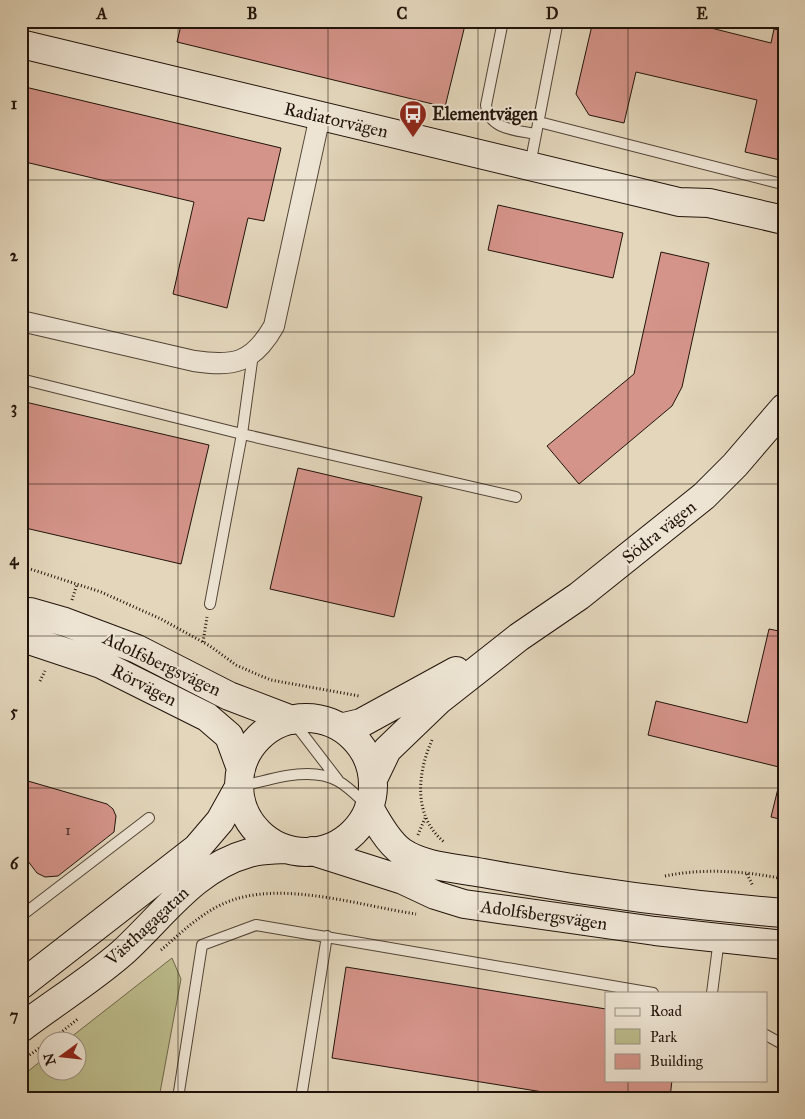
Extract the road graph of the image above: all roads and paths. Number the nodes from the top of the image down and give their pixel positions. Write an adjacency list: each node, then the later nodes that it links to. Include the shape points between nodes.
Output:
1 (503, 21): 6 (lane, via 487,112 496,125)
2 (558, 21): 5 (lane)
3 (21, 44): 4 (main road, Radiatorvägen)
4 (320, 116): 7 (main road, Radiatorvägen); 13 (street, via 274,326)
5 (539, 122): 6 (lane); 8 (lane)
6 (536, 134): 7 (lane)
7 (530, 166): 9 (main road, Radiatorvägen)
8 (784, 182)
9 (679, 202): 10 (main road, Radiatorvägen, via 709,203); 11 (main road, Radiatorvägen, via 706,218)
10 (784, 220)
11 (784, 240)
12 (21, 321): 13 (street, via 219,365 237,363)
13 (253, 354): 16 (lane)
14 (21, 379): 16 (lane)
15 (784, 408): 21 (main road, Södra vägen, via 704,496 579,596)
16 (242, 434): 17 (lane); 20 (lane)
17 (516, 497)
18 (21, 566): 23 (path, via 101,592)
19 (26, 603): 22 (main road, via 30,626); 25 (main road, Adolfsbergsvägen, via 129,646 229,696)
20 (210, 604): 23 (path)
21 (519, 637): 26 (main road, Södra vägen, via 361,723); 29 (main road, Södra vägen, via 396,740 387,750)
22 (22, 639): 28 (main road, Rörvägen, via 101,664 207,717 229,736)
23 (203, 642): 24 (path, via 236,665 271,680)
24 (350, 696)
25 (292, 720): 26 (main road); 28 (main road, Västhagagatan, via 280,723 261,735 245,751); 30 (lane)
26 (344, 727): 29 (main road, via 362,745)
27 (432, 740): 33 (path, via 421,775 422,805 430,826)
28 (240, 776): 30 (lane, via 321,775); 34 (main road, Rörvägen, via 242,808 247,820 262,838); 46 (main road, Västhagagatan, via 220,821 197,848)
29 (374, 777): 31 (main road)
30 (338, 781): 31 (lane)
31 (369, 806): 35 (main road, via 349,838 337,846); 40 (main road, Adolfsbergsvägen, via 402,852 426,862 529,882)
32 (148, 818): 42 (lane)
33 (449, 846)
34 (283, 849): 35 (main road); 49 (main road, Västhagagatan, via 250,853 206,874 121,953)
35 (312, 851): 44 (main road, Adolfsbergsvägen, via 403,880 464,904)
36 (747, 874): 37 (path, via 693,870); 38 (path); 39 (path)
37 (661, 877)
38 (784, 879)
39 (755, 891)
40 (723, 907): 41 (main road, Adolfsbergsvägen); 44 (main road)
41 (784, 913)
42 (21, 916)
43 (327, 936): 47 (lane); 54 (lane, via 256,925 202,945); 55 (lane)
44 (719, 939): 45 (main road, Adolfsbergsvägen); 48 (lane)
45 (784, 945)
46 (21, 985)
47 (647, 992)
48 (712, 992)
49 (21, 1028)
50 (768, 1036): 51 (lane)
51 (784, 1045)
52 (38, 1049): 53 (path)
53 (21, 1061)
54 (178, 1098)
55 (301, 1098)

